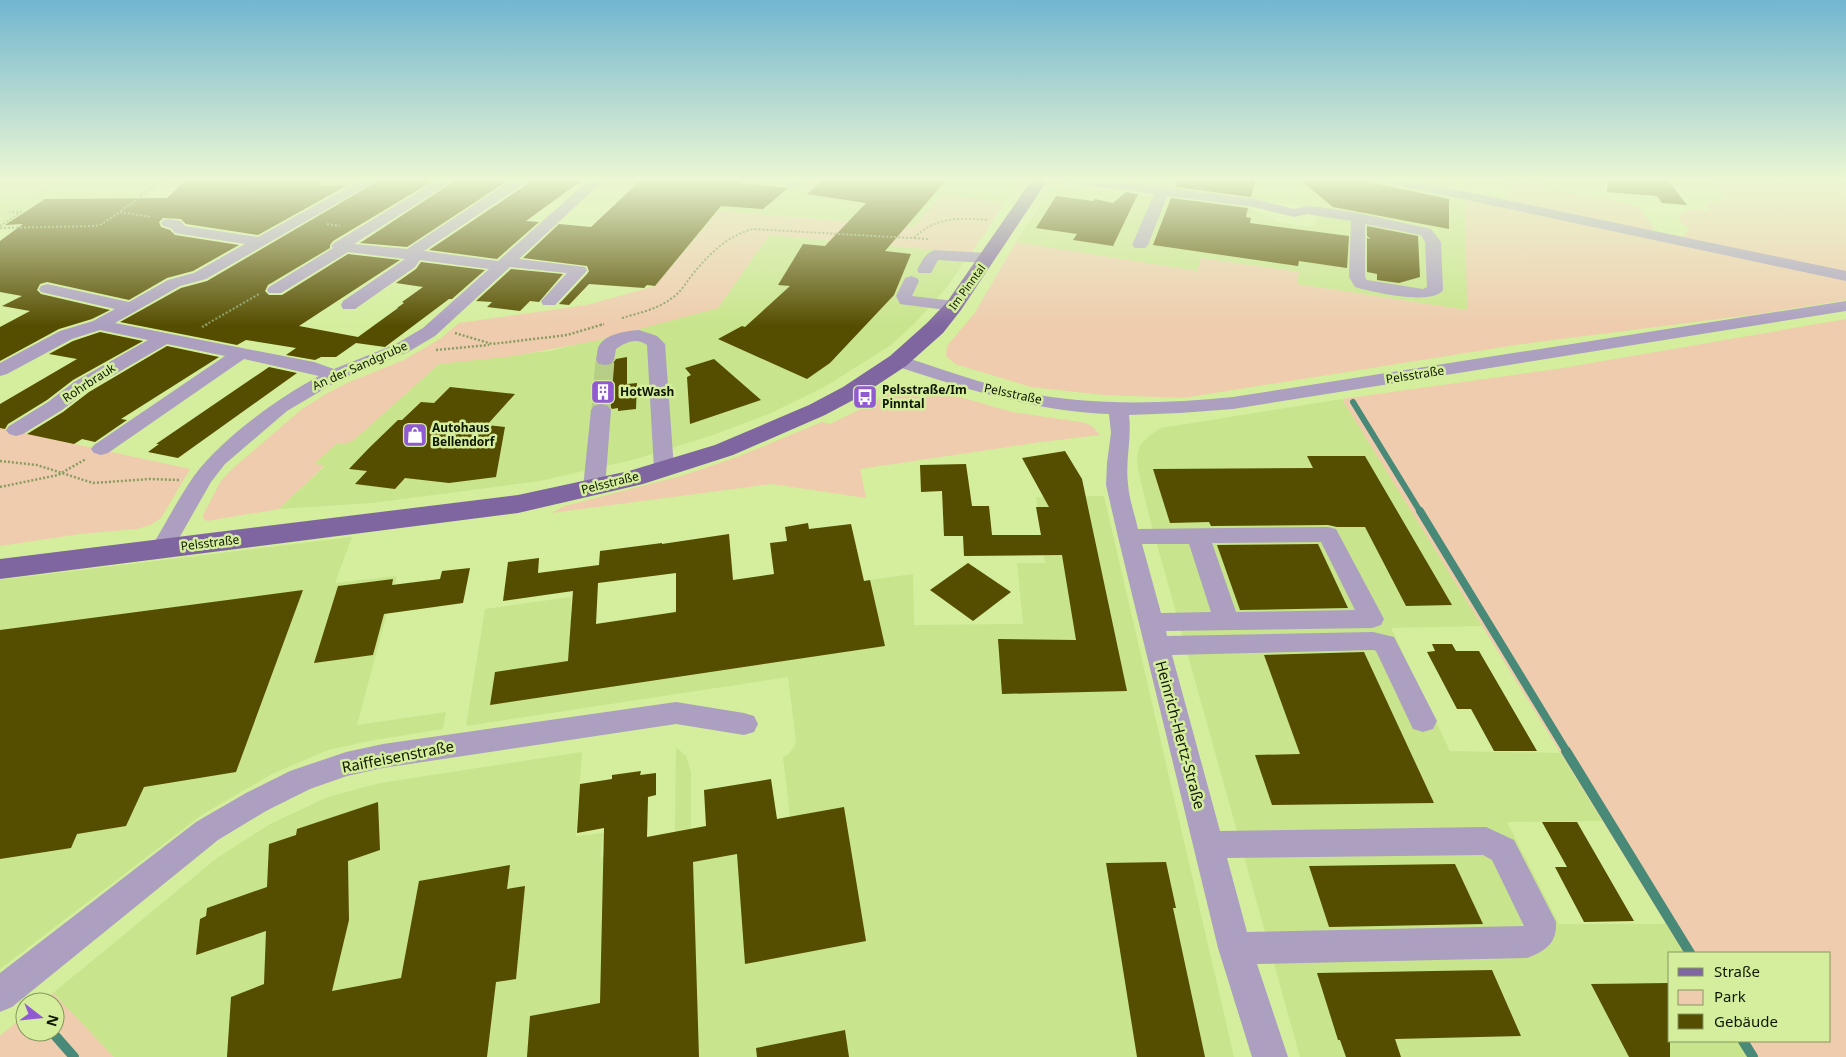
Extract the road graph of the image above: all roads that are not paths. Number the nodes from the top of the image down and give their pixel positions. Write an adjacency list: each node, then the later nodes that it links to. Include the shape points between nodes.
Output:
1 (178, 227): 11 (street)
2 (286, 227): 11 (street)
3 (369, 227): 13 (street, via 339,246)
4 (450, 227): 14 (street)
5 (545, 227): 16 (street, An der Sandgrube)
6 (1007, 227): 15 (main road, Im Pinntal)
7 (1147, 227): 12 (street)
8 (1358, 227): 9 (street, via 1357,278 1361,284 1424,294 1436,290 1434,242 1426,232)
9 (1409, 227)
10 (1616, 227): 18 (street)
11 (259, 242): 26 (street, via 200,276 174,283)
12 (1140, 245)
13 (345, 247): 14 (street); 21 (street)
14 (410, 254): 16 (street); 23 (street, via 413,259 409,264)
15 (987, 258): 17 (street, via 935,255); 24 (main road, Im Pinntal)
16 (505, 264): 22 (street, via 579,270); 33 (street, An der Sandgrube, via 435,328 402,348)
17 (925, 270)
18 (1846, 276)
19 (910, 281): 24 (street, via 904,296 906,300)
20 (47, 289): 26 (street)
21 (274, 290)
22 (549, 301)
23 (349, 305)
24 (954, 306): 31 (main road, Im Pinntal)
25 (1846, 306): 34 (street, Pelsstraße, via 1233,403 1190,408)
26 (131, 307): 27 (street)
27 (99, 325): 28 (street); 32 (street, via 66,334)
28 (172, 339): 29 (street); 36 (street, Rohrbrauk, via 81,386)
29 (240, 354): 33 (street); 37 (street)
30 (605, 360): 38 (street, via 607,347 616,341 639,336 654,341)
31 (898, 361): 34 (street, Pelsstraße, via 965,384 1022,398); 38 (main road, Pelsstraße, via 851,392 798,419 724,450)
32 (0, 370)
33 (334, 375): 42 (street, An der Sandgrube, via 280,407 218,460 202,480)
34 (1118, 408): 40 (street, Heinrich-Hertz-Straße, via 1122,433 1117,485)
35 (601, 410): 39 (street)
36 (16, 430)
37 (101, 450)
38 (664, 469): 39 (main road, Pelsstraße)
39 (594, 488): 42 (main road, Pelsstraße, via 510,505)
40 (1129, 537): 41 (street); 45 (street, Heinrich-Hertz-Straße)
41 (1198, 537): 44 (street); 44 (street, via 1328,534 1372,619)
42 (162, 549): 43 (main road, Pelsstraße)
43 (0, 569)
44 (1226, 620): 45 (street)
45 (1153, 634): 46 (street, via 1385,644); 48 (street, Heinrich-Hertz-Straße)
46 (1423, 721)
47 (744, 724): 50 (street, Raiffeisenstraße, via 676,713 383,756 346,764 300,780 207,832)
48 (1209, 845): 49 (street, Heinrich-Hertz-Straße); 49 (street, via 1486,841 1503,850 1540,922 1541,931 1536,939 1527,942)
49 (1235, 948): 51 (street, Heinrich-Hertz-Straße)
50 (0, 994)
51 (1270, 1057)

